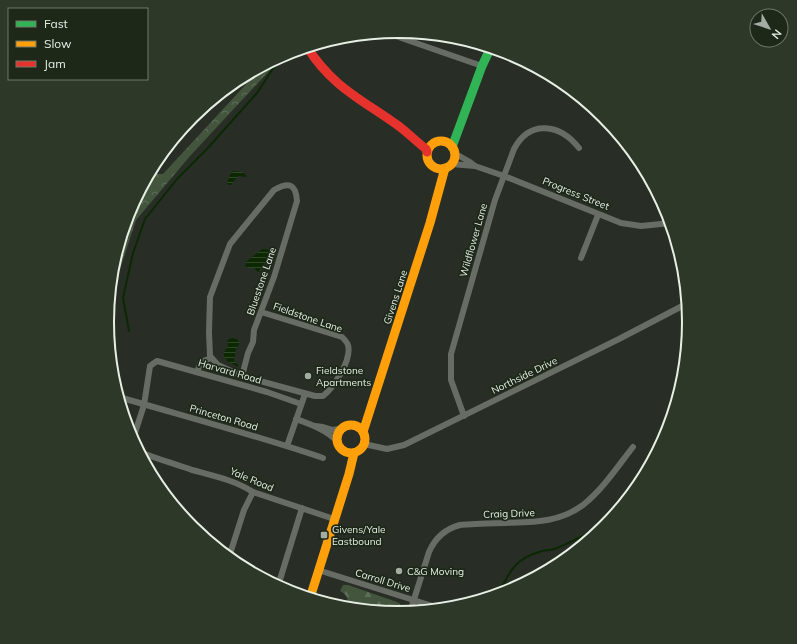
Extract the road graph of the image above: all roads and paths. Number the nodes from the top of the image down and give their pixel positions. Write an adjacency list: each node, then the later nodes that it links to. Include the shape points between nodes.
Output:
1 (402, 38): 4 (street)
2 (310, 52): 6 (street, via 323,71 338,86)
3 (488, 53): 4 (street)
4 (482, 66): 5 (street)
5 (462, 118): 7 (street); 9 (street)
6 (401, 128): 7 (street, via 430,142); 10 (street)
7 (439, 142): 9 (street, via 447,142); 10 (street, via 431,145)
8 (579, 148): 14 (street, Wildflower Lane, via 571,139 557,131 543,128 533,130 518,141)
9 (453, 150): 12 (street, via 453,161); 13 (street, Progress Street)
10 (427, 152): 11 (street, via 428,160)
11 (433, 166): 12 (street); 15 (street, Givens Lane)
12 (448, 166): 13 (street, Progress Street); 15 (street, Givens Lane)
13 (475, 166): 14 (street, Progress Street)
14 (504, 176): 16 (street, Progress Street); 29 (street, Wildflower Lane, via 451,354 451,380)
15 (437, 198): 26 (street, Givens Lane)
16 (598, 214): 17 (street, Progress Street, via 633,225); 18 (street)
17 (665, 224)
18 (581, 258)
19 (682, 306): 29 (street, Northside Drive)
20 (261, 312): 21 (street, Bluestone Lane, via 297,201 297,193 288,185 274,190 230,244 210,298); 23 (street, Bluestone Lane); 24 (street, Fieldstone Lane, via 342,337 348,344 345,363 330,390 324,396)
21 (211, 358): 22 (street, via 201,362); 23 (street, Fieldstone Lane, via 218,365)
22 (197, 372): 27 (street, Harvard Road); 28 (street, Harvard Road, via 161,362 153,363)
23 (242, 376): 24 (street, Fieldstone Lane)
24 (305, 394): 27 (street)
25 (125, 399): 28 (street, Princeton Road)
26 (372, 402): 32 (street, Givens Lane, via 361,417); 34 (street, Givens Lane)
27 (301, 404): 30 (street)
28 (144, 405): 33 (street); 37 (street, Princeton Road)
29 (464, 416): 36 (street, Northside Drive, via 395,448 387,449)
30 (296, 419): 31 (street); 37 (street)
31 (315, 426): 32 (street, via 333,430); 35 (street)
32 (348, 427): 34 (street, via 357,427); 35 (street, via 339,433)
33 (135, 429)
34 (363, 432): 36 (street)
35 (338, 442): 39 (street, via 341,449)
36 (364, 444): 39 (street, via 359,450)
37 (287, 446): 41 (street, Princeton Road)
38 (634, 446): 49 (street, Craig Drive, via 592,497 568,514 541,522 460,525 445,532 437,538 430,549)
39 (350, 452): 44 (street, via 350,474)
40 (148, 455): 42 (street, Yale Road, via 234,482)
41 (323, 458)
42 (253, 492): 43 (street, Yale Road); 45 (street)
43 (302, 508): 44 (street, Yale Road); 47 (street)
44 (334, 518): 46 (street)
45 (231, 551)
46 (318, 570): 48 (street); 49 (street, Carroll Drive)
47 (280, 580)
48 (312, 592)
49 (414, 600): 50 (street, Carroll Drive); 51 (street, Craig Drive)
50 (428, 604)
51 (412, 605)

